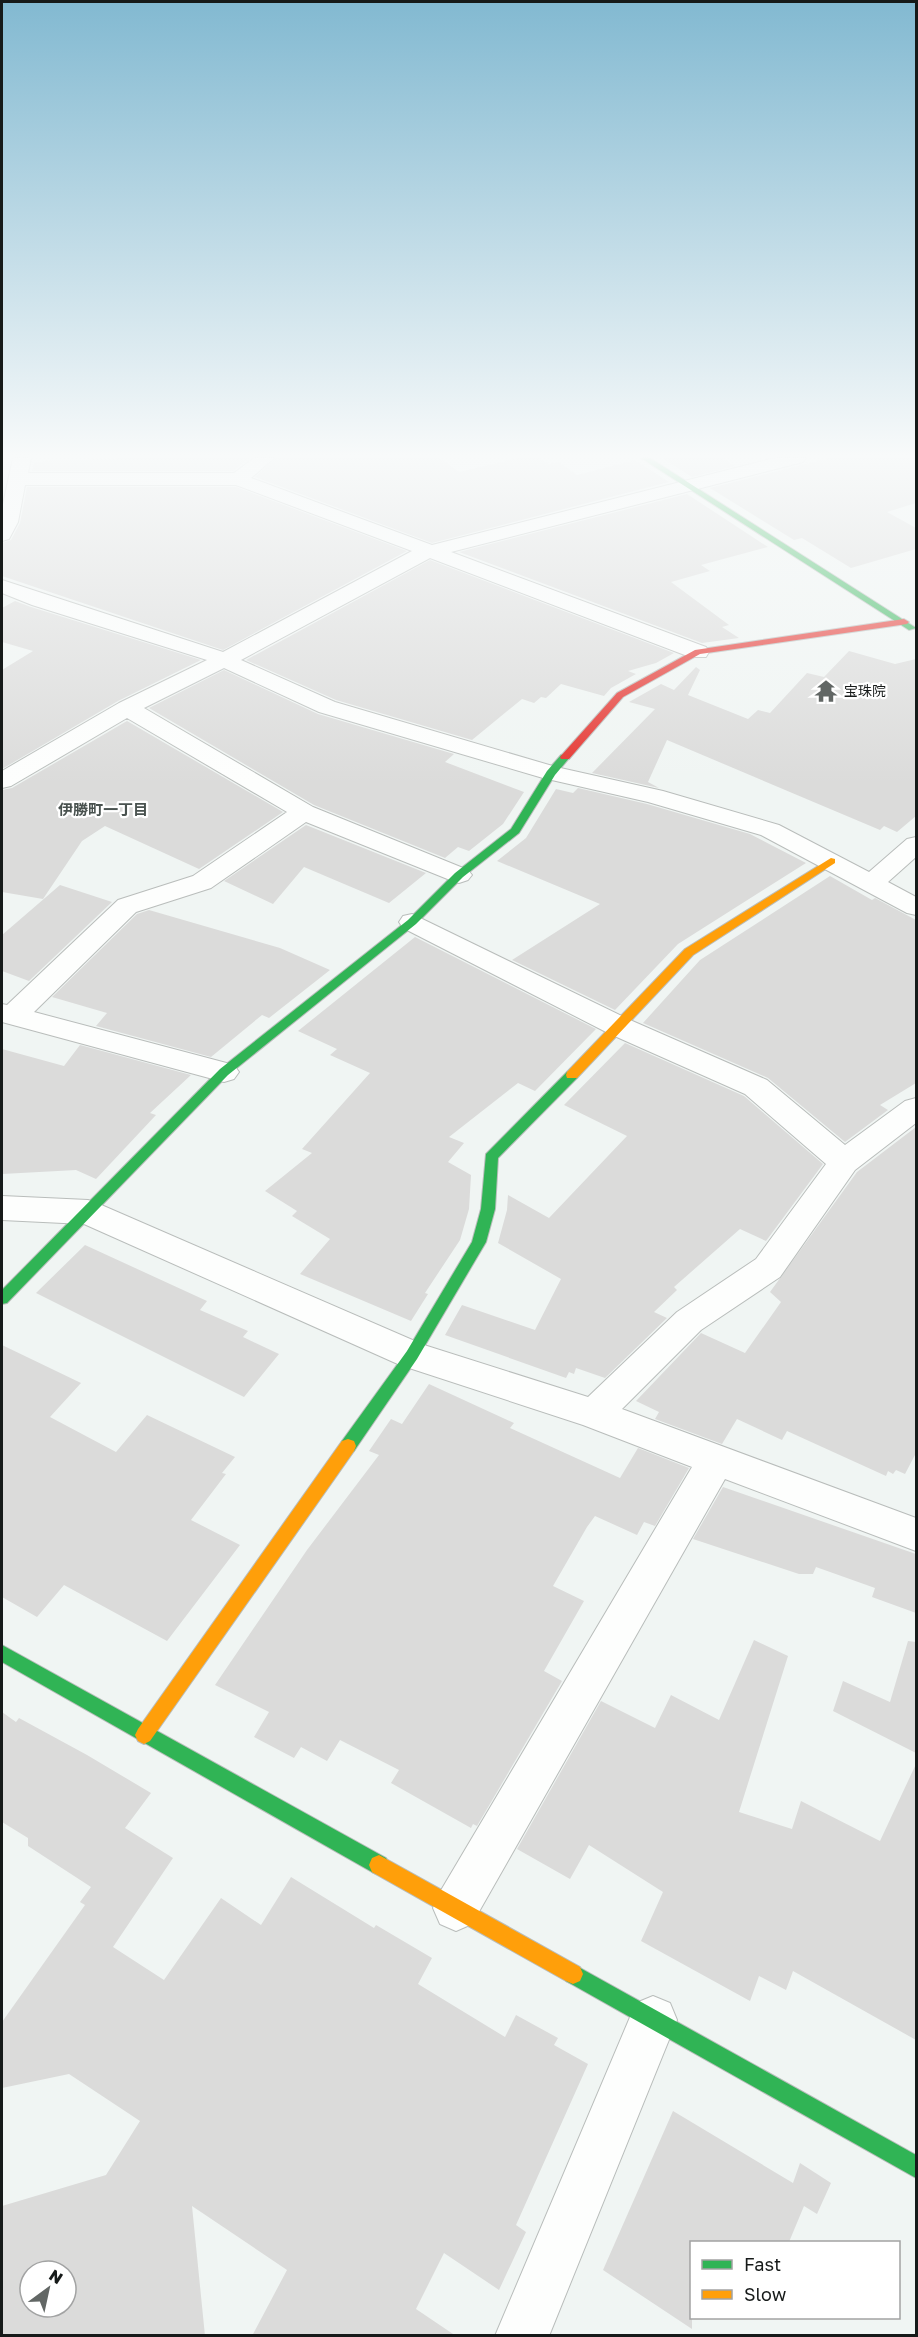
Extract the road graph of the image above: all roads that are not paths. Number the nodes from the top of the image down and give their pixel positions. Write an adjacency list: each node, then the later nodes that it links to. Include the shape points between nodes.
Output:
1 (400, 567): 7 (street)
2 (470, 567): 6 (street)
3 (820, 567): 5 (street)
4 (2, 586): 7 (street)
5 (912, 624): 6 (street)
6 (698, 652): 9 (street, via 620,695)
7 (226, 658): 8 (street); 9 (street, via 327,707)
8 (127, 708): 10 (street); 11 (street)
9 (551, 773): 13 (street, via 654,796 770,830); 14 (street, via 515,831)
10 (2, 781)
11 (304, 812): 14 (street); 18 (street, via 202,882 127,906)
12 (916, 844): 15 (street)
13 (831, 861): 15 (street); 19 (street, via 689,952)
14 (459, 875): 17 (street)
15 (871, 883): 16 (street)
16 (916, 907)
17 (412, 922): 19 (street); 20 (street)
18 (7, 1014): 20 (street)
19 (620, 1027): 22 (street, via 756,1087); 26 (street, via 491,1158 488,1209 479,1242)
20 (224, 1072): 24 (street)
21 (916, 1108): 22 (street)
22 (844, 1162): 27 (street, via 768,1268 689,1321)
23 (2, 1208): 24 (street)
24 (88, 1212): 25 (street); 26 (street)
25 (2, 1299)
26 (412, 1355): 27 (street); 31 (street)
27 (594, 1414): 28 (street)
28 (716, 1460): 29 (street); 32 (street)
29 (916, 1535)
30 (2, 1653): 31 (street)
31 (144, 1735): 32 (street)
32 (456, 1908): 33 (street)
33 (653, 2020): 34 (street); 35 (street)
34 (916, 2167)
35 (522, 2336)

